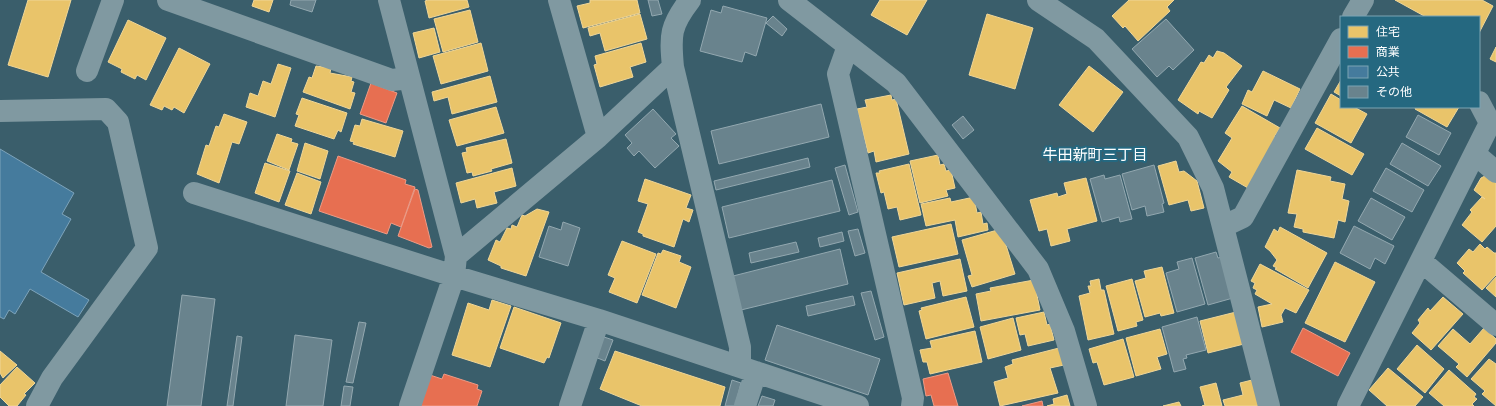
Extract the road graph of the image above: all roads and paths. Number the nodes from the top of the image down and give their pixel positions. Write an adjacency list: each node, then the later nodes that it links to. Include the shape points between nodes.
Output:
1 (113, 0): 13 (street)
2 (168, 0): 14 (street, via 392,80)
3 (388, 0): 14 (street)
4 (559, 0): 17 (street)
5 (690, 0): 12 (street, via 677,17 670,39)
6 (789, 0): 11 (street)
7 (1038, 0): 21 (street, via 1096,39 1188,138 1213,188)
8 (1363, 0): 9 (street)
9 (1354, 16)
10 (1340, 41): 21 (street, via 1243,216)
11 (848, 46): 32 (street, via 838,74 913,398); 33 (street, via 896,83 1038,269 1064,331)
12 (673, 67): 17 (street); 26 (street, via 740,347)
13 (87, 71)
14 (409, 78): 23 (street)
15 (1480, 104): 18 (street, via 1490,123)
16 (0, 111): 27 (street, via 106,109 118,122 147,248 52,378)
17 (598, 137): 23 (street)
18 (1475, 154): 19 (street); 22 (street)
19 (1496, 172)
20 (194, 192): 23 (street)
21 (1224, 226): 34 (street)
22 (1421, 261): 25 (street); 35 (street)
23 (455, 266): 24 (street); 28 (street)
24 (599, 320): 26 (street); 29 (street)
25 (1496, 325)
26 (748, 369): 30 (street); 31 (street)
27 (37, 406)
28 (410, 406)
29 (570, 406)
30 (745, 406)
31 (858, 406)
32 (912, 406)
33 (1086, 406)
34 (1268, 406)
35 (1348, 406)

